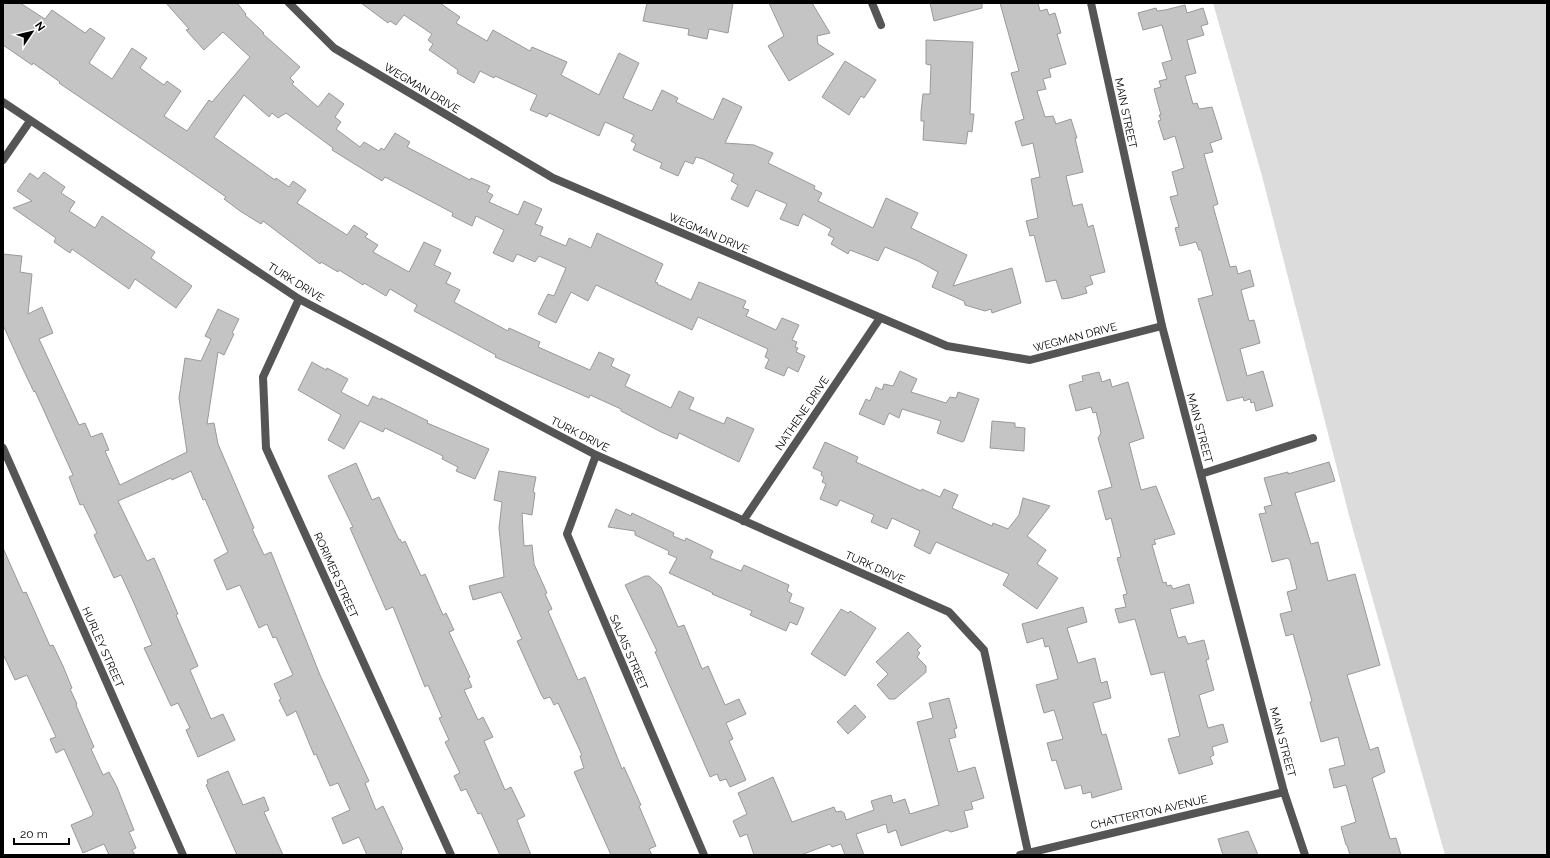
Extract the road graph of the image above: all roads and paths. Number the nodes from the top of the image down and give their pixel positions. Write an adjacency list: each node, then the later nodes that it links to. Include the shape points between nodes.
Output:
1 (289, 3): 9 (street, WEGMAN DRIVE, via 334,48 553,178)
2 (872, 3): 4 (street)
3 (1091, 3): 10 (street, MAIN STREET)
4 (881, 25)
5 (3, 102): 6 (street, TURK DRIVE)
6 (30, 121): 7 (street); 8 (street, TURK DRIVE)
7 (3, 160)
8 (299, 299): 13 (street, TURK DRIVE); 19 (street, RORIMER STREET, via 263,377 266,448)
9 (880, 318): 10 (street, WEGMAN DRIVE, via 947,346 1030,360); 15 (street, NATHENE DRIVE)
10 (1162, 326): 14 (street, MAIN STREET)
11 (1313, 438): 14 (street)
12 (3, 448): 18 (street, HURLEY STREET)
13 (596, 455): 15 (street, TURK DRIVE); 20 (street, SALAIS STREET, via 567,534)
14 (1201, 474): 16 (street, MAIN STREET)
15 (743, 521): 17 (street, TURK DRIVE, via 949,612 984,650)
16 (1284, 792): 17 (street, CHATTERTON AVENUE); 22 (street, MAIN STREET)
17 (1028, 852): 21 (street, CHATTERTON AVENUE)
18 (183, 855)
19 (451, 855)
20 (704, 855)
21 (1020, 855)
22 (1305, 855)

